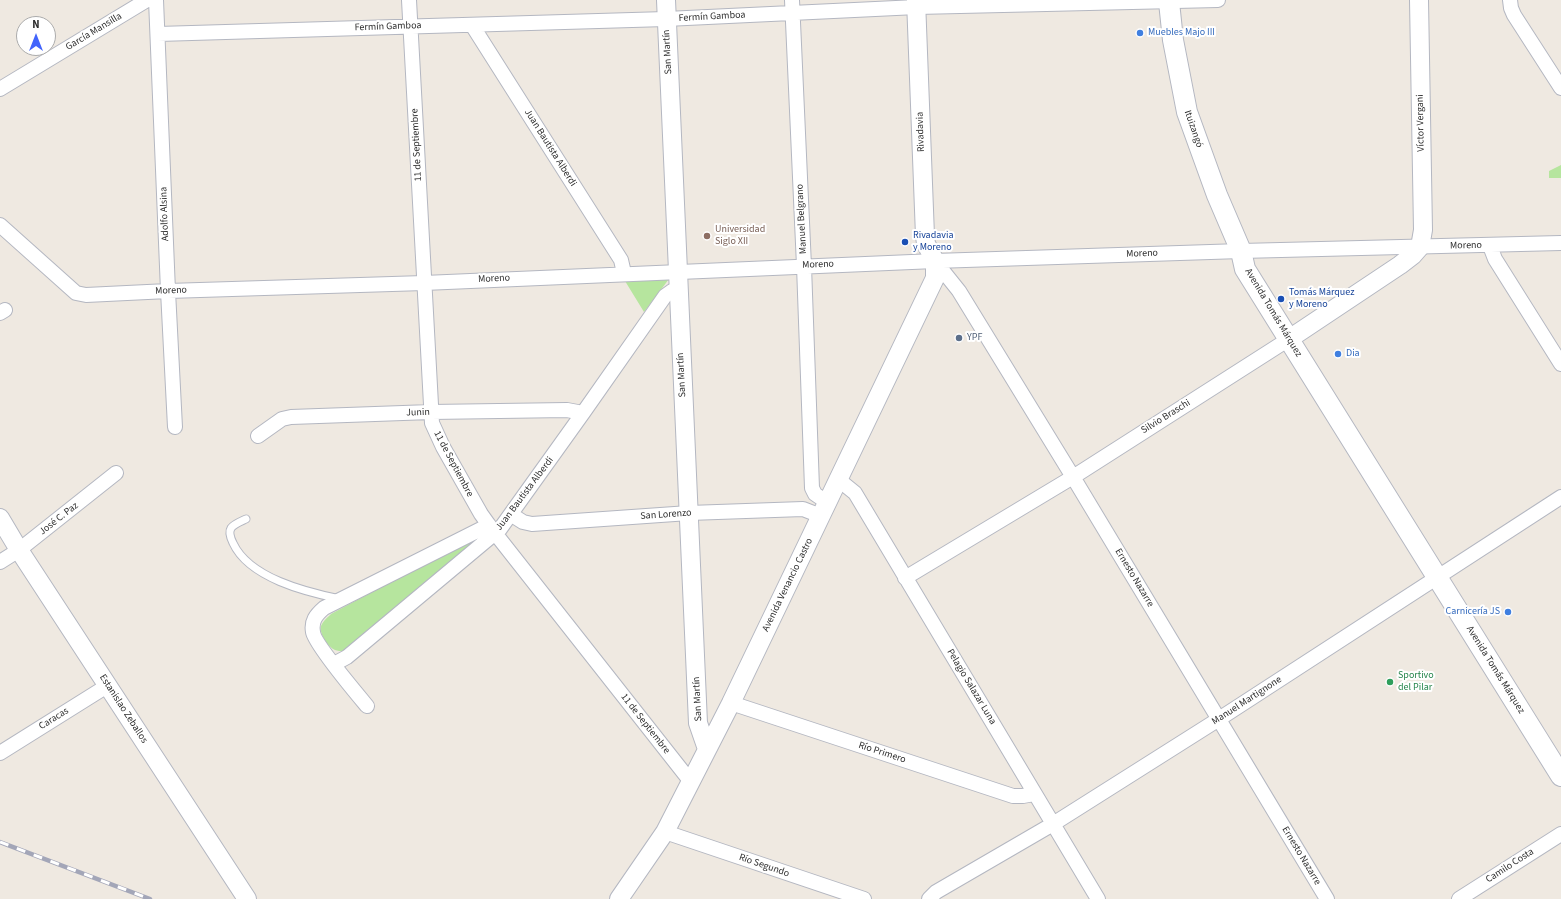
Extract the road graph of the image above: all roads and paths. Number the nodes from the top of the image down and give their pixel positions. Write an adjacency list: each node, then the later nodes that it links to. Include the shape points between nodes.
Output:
1 (147, 0): 16 (street, García Mansilla)
2 (156, 0): 14 (street, Adolfo Alsina)
3 (409, 0): 13 (street, 11 de Septiembre)
4 (666, 0): 11 (street, San Martín)
5 (1218, 0): 8 (street, Fermín Gamboa)
6 (1419, 0): 19 (street, Víctor Vergani, via 1423,230)
7 (1510, 0): 15 (street, via 1514,15)
8 (1169, 1): 9 (street, Fermín Gamboa); 21 (main road, Ituizangó, via 1173,40 1187,112 1217,195)
9 (917, 4): 10 (street, Fermín Gamboa); 22 (street, Rivadavia, via 925,236 926,244)
10 (792, 6): 11 (street, Fermín Gamboa); 23 (street, Manuel Belgrano)
11 (666, 19): 12 (street, Fermín Gamboa); 24 (street, San Martín)
12 (472, 25): 13 (street, Fermín Gamboa); 25 (street, Juan Bautista Alberdi, via 621,260)
13 (410, 26): 14 (street, Fermín Gamboa); 26 (street, 11 de Septiembre)
14 (158, 34): 28 (street, Adolfo Alsina)
15 (1561, 88)
16 (0, 89)
17 (0, 225): 28 (street, Moreno, via 76,293 86,295)
18 (1561, 243): 20 (street, Moreno)
19 (1420, 246): 20 (street, Moreno); 21 (street, Moreno); 29 (street, Silvio Braschi, via 1400,265)
20 (1490, 246): 30 (street, via 1495,259)
21 (1241, 251): 22 (street, Moreno); 29 (main road, Avenida Tomás Márquez, via 1245,269)
22 (935, 261): 23 (street, Moreno); 36 (street, Ernesto Nazarre, via 959,291); 37 (street, Avenida Venancio Castro, via 935,278 932,285)
23 (804, 266): 24 (street, Moreno); 39 (street, Manuel Belgrano, via 812,488)
24 (678, 271): 25 (street, Moreno); 27 (street, San Martín)
25 (624, 273): 26 (street, Moreno)
26 (424, 283): 28 (street, Moreno); 31 (street, 11 de Septiembre)
27 (678, 290): 32 (street, Juan Bautista Alberdi, via 665,296); 40 (street, San Martín)
28 (168, 291): 33 (street, Adolfo Alsina)
29 (1292, 336): 36 (street, Silvio Braschi); 47 (main road, Avenida Tomás Márquez)
30 (1561, 364)
31 (431, 412): 32 (street, Junin, via 567,410); 34 (street, Junin, via 282,418); 44 (street, 11 de Septiembre, via 432,423 443,447)
32 (584, 413): 41 (street, Juan Bautista Alberdi)
33 (175, 427)
34 (258, 436)
35 (116, 473): 45 (street, José C. Paz)
36 (1073, 477): 48 (street, Silvio Braschi); 54 (street, Ernesto Nazarre)
37 (839, 480): 39 (street, Avenida Venancio Castro); 48 (street, Pelagio Salazar Luna, via 855,493)
38 (1561, 497): 47 (street, Manuel Martignone)
39 (824, 509): 40 (street, San Lorenzo); 52 (street, Avenida Venancio Castro)
40 (689, 513): 41 (street, San Lorenzo, via 532,524); 55 (street, San Martín, via 698,723)
41 (512, 515): 44 (street, Juan Bautista Alberdi)
42 (0, 518): 45 (street, Estanislao Zeballos)
43 (246, 519): 49 (lane, via 230,528 230,535 236,548 258,571 291,586 322,596)
44 (492, 529): 49 (street, Juan Bautista Alberdi); 50 (street, Juan Bautista Alberdi, via 347,657); 59 (street, 11 de Septiembre)
45 (19, 550): 46 (street, José C. Paz); 51 (street, Estanislao Zeballos)
46 (0, 562)
47 (1442, 574): 54 (street, Manuel Martignone); 56 (main road, Avenida Tomás Márquez); 58 (main road, Avenida Tomás Márquez)
48 (905, 578): 60 (street, Pelagio Salazar Luna)
49 (342, 599): 50 (street, Juan Bautista Alberdi, via 324,608 313,621 313,634)
50 (334, 664): 53 (street)
51 (107, 686): 57 (street, Caracas); 64 (street, Estanislao Zeballos)
52 (731, 703): 55 (street, Avenida Venancio Castro); 60 (street, Río Primero, via 1014,796)
53 (367, 706)
54 (1219, 719): 61 (street, Manuel Martignone); 69 (street, Ernesto Nazarre)
55 (707, 749): 59 (street, Avenida Venancio Castro)
56 (1561, 751)
57 (0, 753)
58 (1561, 776)
59 (691, 782): 62 (street, Avenida Venancio Castro)
60 (1034, 794): 61 (street, Pelagio Salazar Luna)
61 (1053, 824): 67 (street, Manuel Martignone, via 936,892); 68 (street, Pelagio Salazar Luna)
62 (665, 832): 65 (street, Avenida Venancio Castro); 66 (street, Río Segundo)
63 (1561, 834): 70 (street, Camilo Costa)
64 (247, 899)
65 (619, 899)
66 (864, 899)
67 (929, 899)
68 (1098, 899)
69 (1327, 899)
70 (1459, 899)

